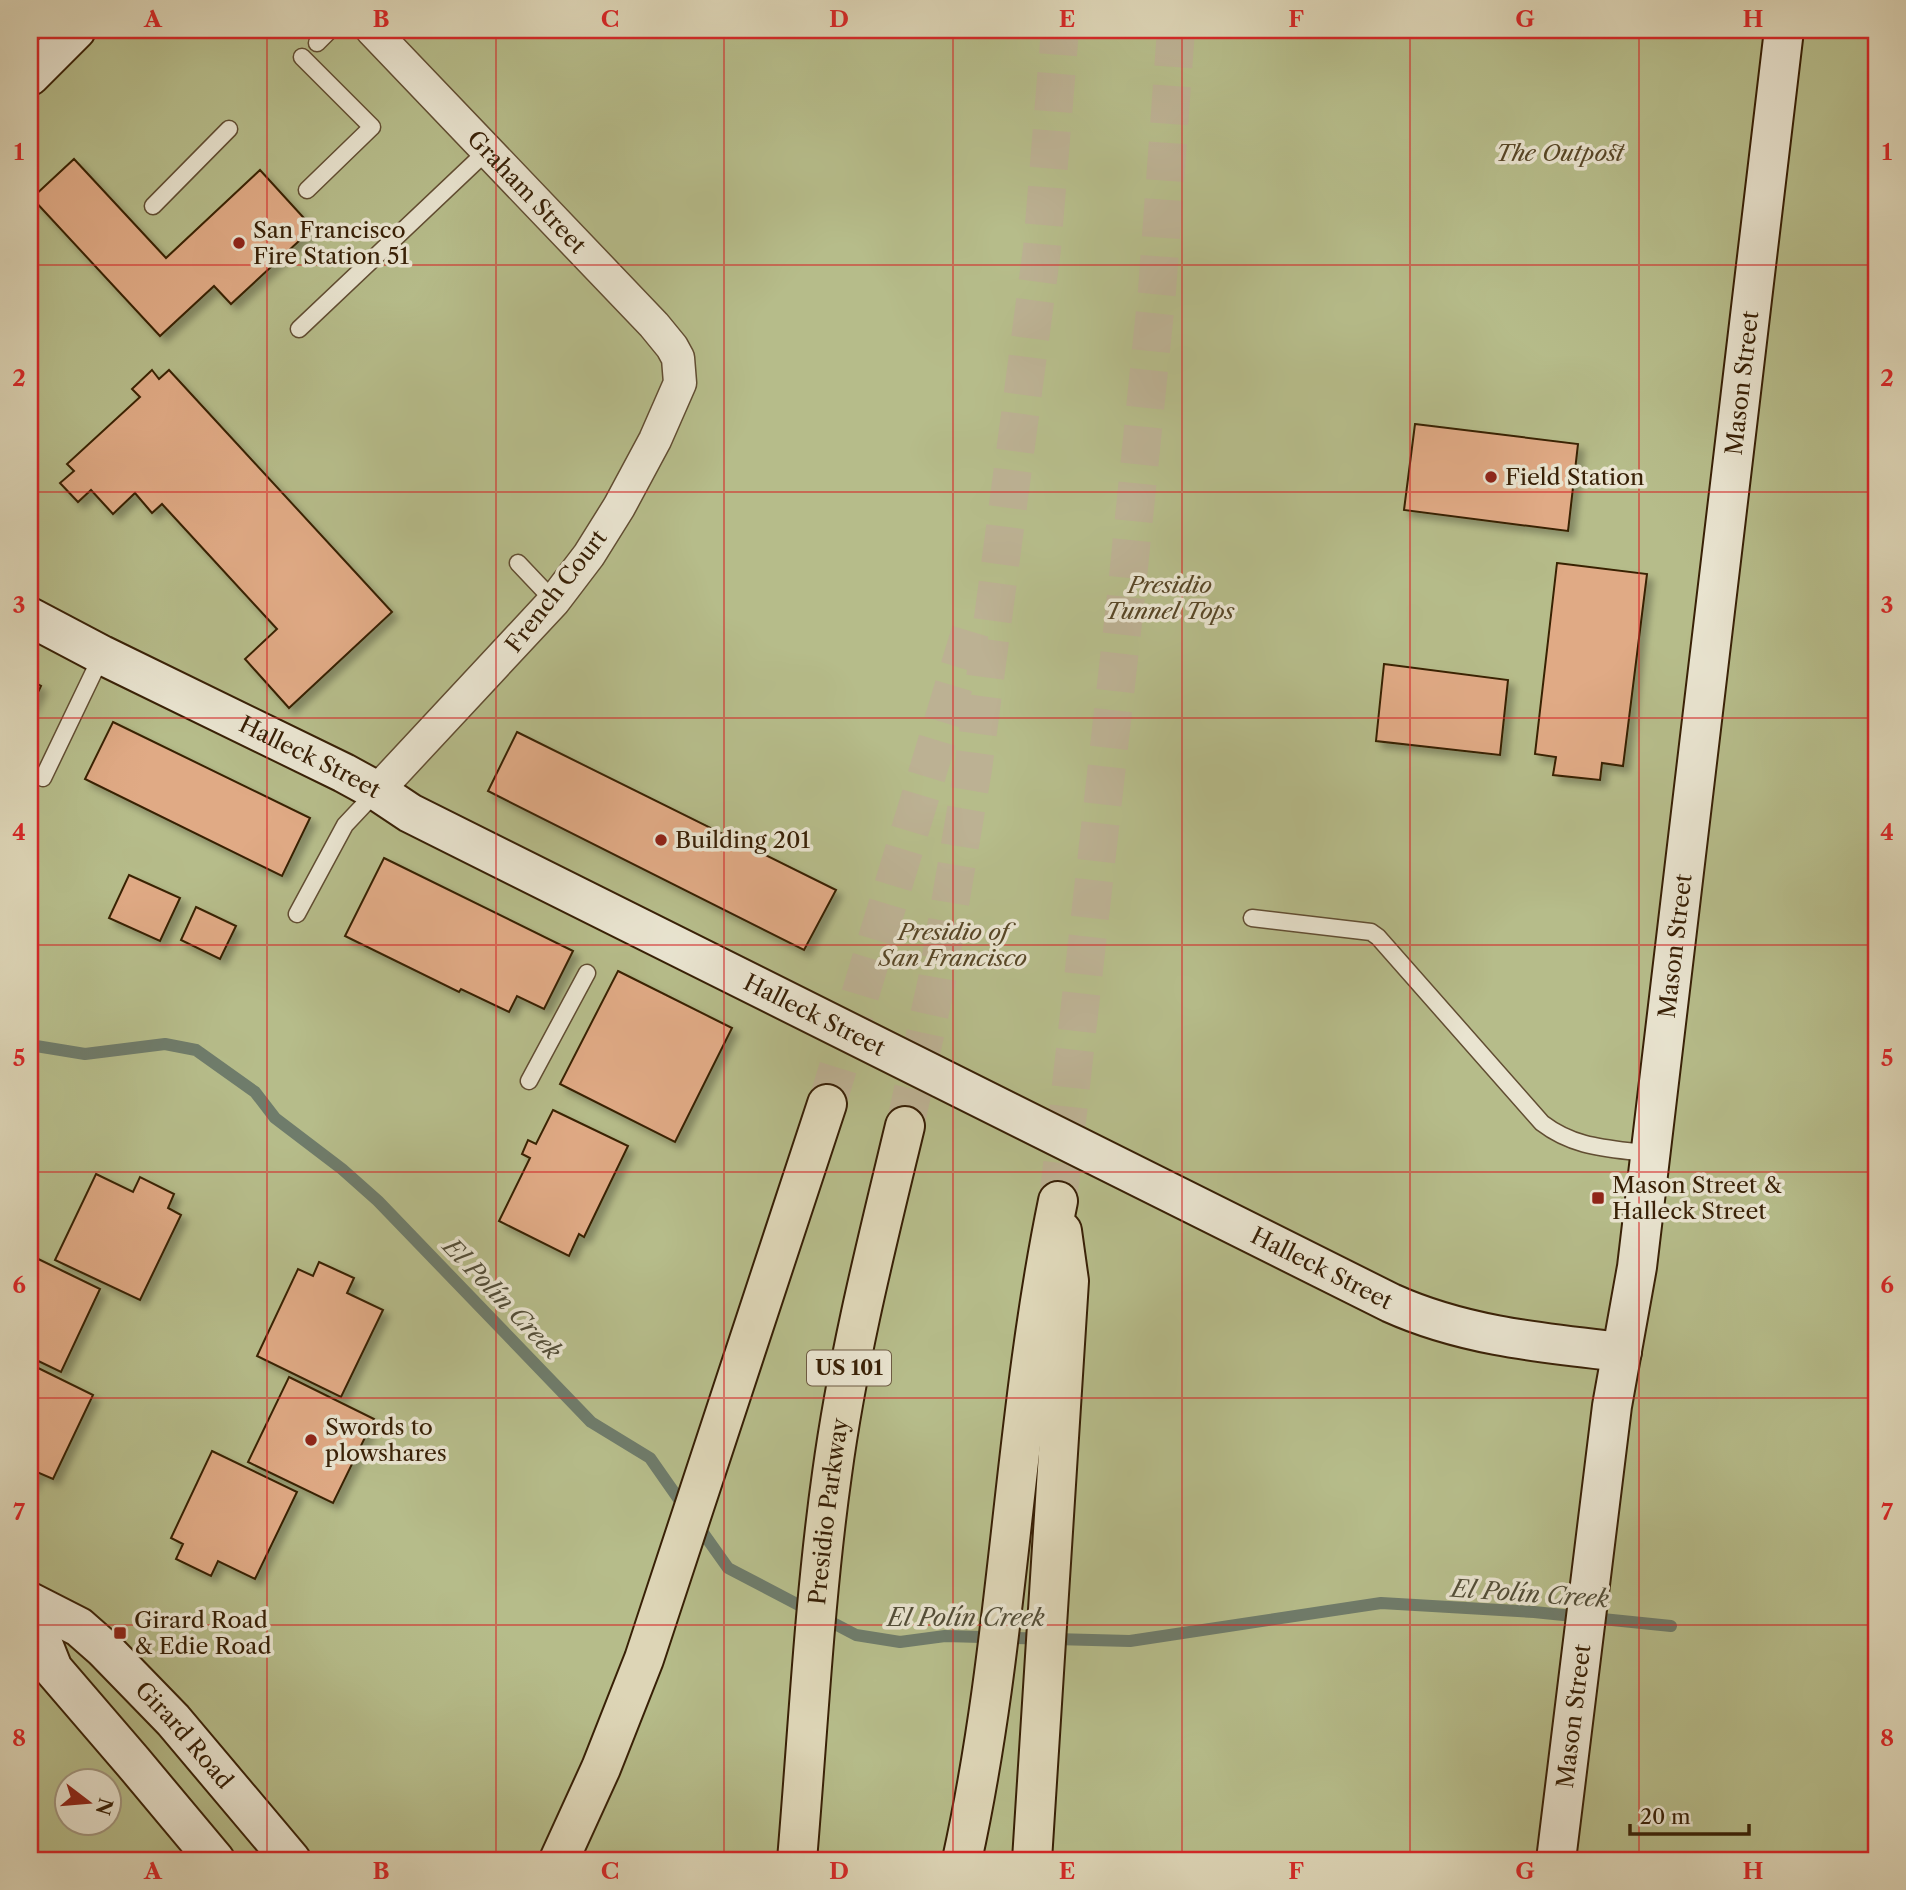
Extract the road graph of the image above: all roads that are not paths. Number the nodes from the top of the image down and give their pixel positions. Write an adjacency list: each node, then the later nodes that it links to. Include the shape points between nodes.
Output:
1 (76, 30): 7 (street)
2 (330, 30): 5 (lane)
3 (372, 30): 9 (street, Graham Street)
4 (1784, 30): 26 (street, Mason Street)
5 (317, 43)
6 (302, 57): 10 (lane, via 372,127)
7 (30, 76)
8 (229, 129): 11 (lane)
9 (488, 150): 12 (lane); 13 (street, Graham Street, via 654,324)
10 (307, 190)
11 (153, 206)
12 (299, 328)
13 (678, 358): 15 (street, French Court, via 680,383 655,440 589,555)
14 (518, 563): 15 (lane)
15 (554, 601): 19 (street, French Court)
16 (30, 617): 17 (street, Halleck Street)
17 (102, 655): 18 (lane, via 43,778); 19 (street, Halleck Street)
18 (30, 773)
19 (377, 791): 20 (lane, via 345,825); 27 (street, Halleck Street, via 423,820 1414,1314 1485,1335)
20 (298, 914)
21 (1252, 918): 26 (lane, via 1371,932 1542,1123 1574,1142)
22 (587, 973): 23 (lane)
23 (529, 1081)
24 (827, 1104): 32 (highway, via 644,1659)
25 (905, 1126): 33 (highway, Presidio Parkway / US 101, via 853,1345 835,1453)
26 (1651, 1154): 27 (street, Mason Street)
27 (1622, 1352): 36 (street, Mason Street)
28 (30, 1602): 31 (street, Girard Road, via 79,1627 104,1649 173,1720)
29 (30, 1611): 30 (street, via 53,1669)
30 (215, 1860)
31 (291, 1860)
32 (559, 1860)
33 (797, 1860)
34 (962, 1860): 35 (highway, via 984,1748 1042,1278 1058,1201 1069,1281)
35 (1032, 1860)
36 (1556, 1860)

